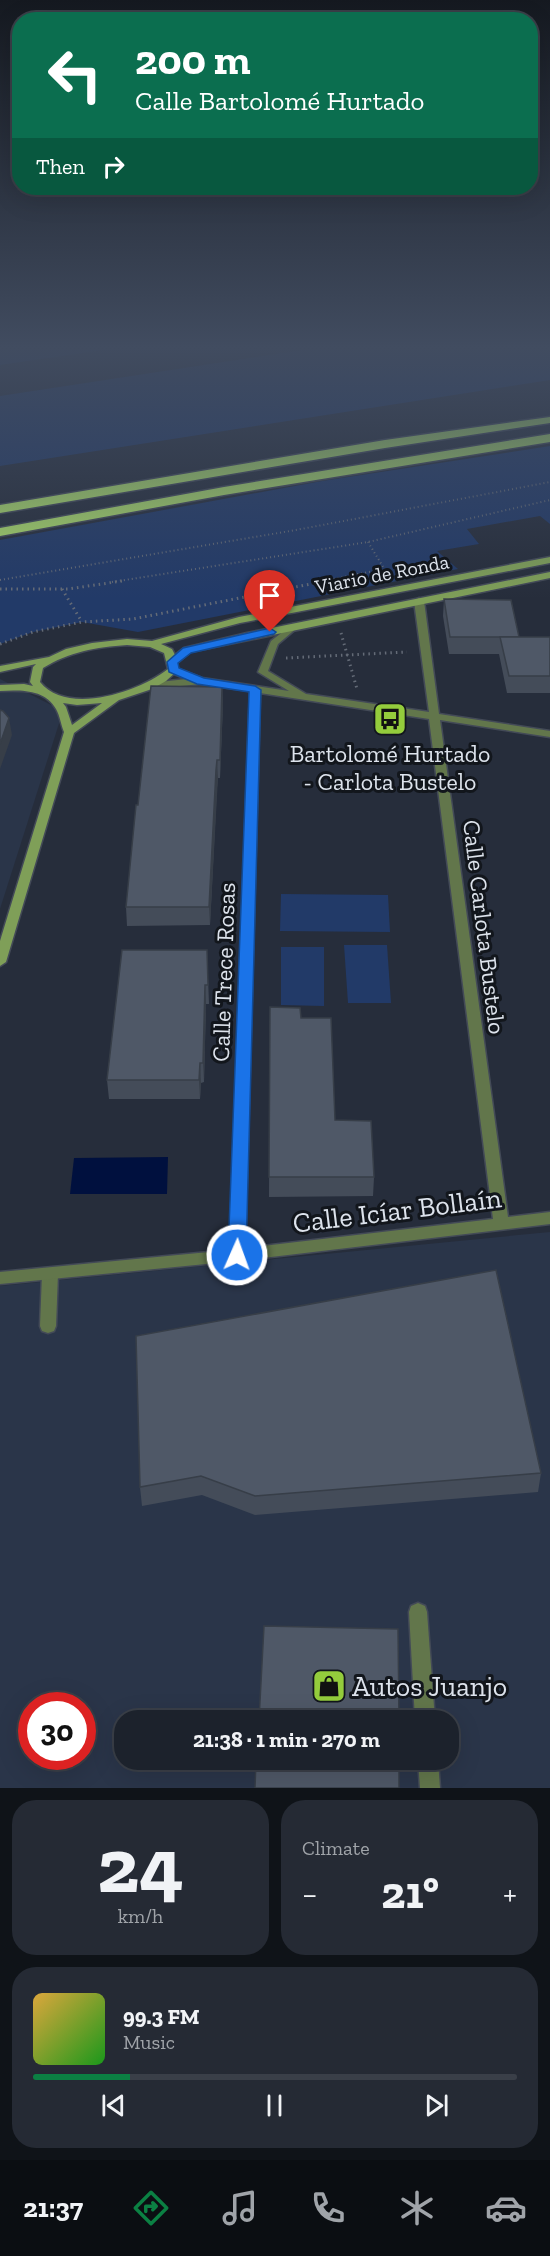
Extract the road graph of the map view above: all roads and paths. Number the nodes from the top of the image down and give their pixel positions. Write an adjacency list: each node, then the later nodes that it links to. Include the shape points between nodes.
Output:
1 (466, 432): 5 (highway)
2 (550, 438): 6 (highway, via 224,490)
3 (550, 482): 11 (path, via 204,547)
4 (550, 500): 7 (path)
5 (0, 510)
6 (0, 532)
7 (368, 542): 9 (path); 12 (path)
8 (550, 560): 14 (main road, Viario de Ronda)
9 (384, 569): 14 (path); 17 (path, via 133,619)
10 (550, 576): 15 (main road, Viario de Ronda)
11 (0, 580)
12 (62, 589): 13 (path); 17 (path)
13 (0, 590)
14 (396, 590): 20 (main road, Viario de Ronda, via 239,620)
15 (419, 601): 16 (main road, Viario de Ronda); 21 (street, Calle Carlota Bustelo)
16 (336, 618): 18 (main road, Viario de Ronda); 22 (path)
17 (82, 622): 19 (path, via 33,632)
18 (293, 627): 24 (street, via 274,643); 25 (main road, Viario de Ronda, via 187,650)
19 (0, 644)
20 (152, 644): 23 (main road, Viario de Ronda, via 98,643); 25 (main road, via 169,651)
21 (426, 651): 22 (path); 35 (street, Calle Carlota Bustelo)
22 (347, 655): 24 (path); 34 (path)
23 (53, 657): 26 (main road); 31 (main road, via 38,667 35,682)
24 (267, 659): 32 (street, via 263,672)
25 (173, 666): 27 (street); 28 (main road, Viario de Ronda, via 164,679)
26 (0, 669)
27 (201, 681): 28 (street); 30 (street)
28 (150, 686): 33 (main road, Viario de Ronda)
29 (0, 688): 31 (main road, via 24,687)
30 (255, 690): 32 (street); 41 (street, Calle Trece Rosas)
31 (46, 694): 33 (main road, via 87,701); 36 (main road, via 61,707)
32 (307, 697): 34 (street)
33 (115, 699): 36 (main road)
34 (362, 705): 35 (street)
35 (435, 715): 37 (street); 40 (street, Calle Carlota Bustelo)
36 (69, 732): 38 (main road)
37 (550, 734)
38 (0, 962)
39 (550, 1218): 40 (street, Calle Icíar Bollaín)
40 (501, 1223): 41 (street, Calle Icíar Bollaín)
41 (237, 1255): 42 (street, Calle Icíar Bollaín)
42 (50, 1274): 43 (street, Calle Icíar Bollaín); 44 (street)
43 (0, 1278)
44 (48, 1326)
45 (418, 1612): 46 (street)
46 (425, 1710)
47 (429, 1770): 48 (street)
48 (430, 1788)

